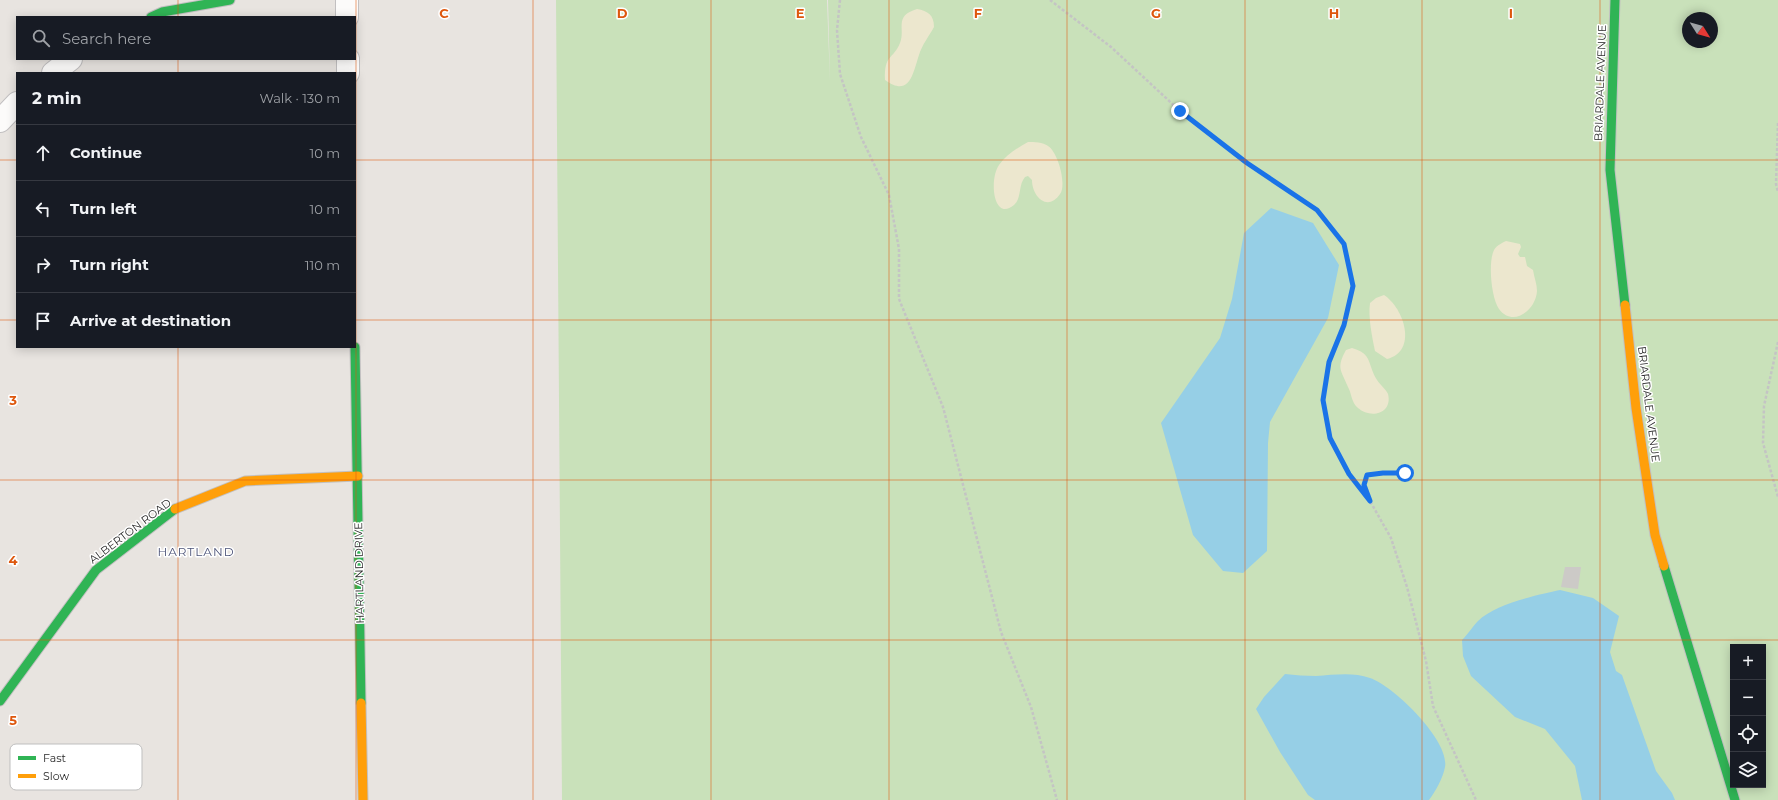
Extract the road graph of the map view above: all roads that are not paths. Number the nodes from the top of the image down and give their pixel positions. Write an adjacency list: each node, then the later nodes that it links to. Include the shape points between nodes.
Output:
1 (230, 0): 4 (street, via 162,12)
2 (347, 0): 5 (street)
3 (1615, 0): 16 (street, BRIARDALE AVENUE, via 1610,170 1636,408 1655,536)
4 (153, 16)
5 (347, 16)
6 (70, 60): 8 (street)
7 (348, 60): 9 (street)
8 (54, 72)
9 (348, 72)
10 (16, 104): 11 (street)
11 (0, 121)
12 (355, 348): 13 (street, HARTLAND DRIVE)
13 (358, 476): 14 (street, ALBERTON ROAD, via 245,481 173,510 96,570); 15 (street, HARTLAND DRIVE)
14 (0, 701)
15 (363, 800)
16 (1735, 800)

